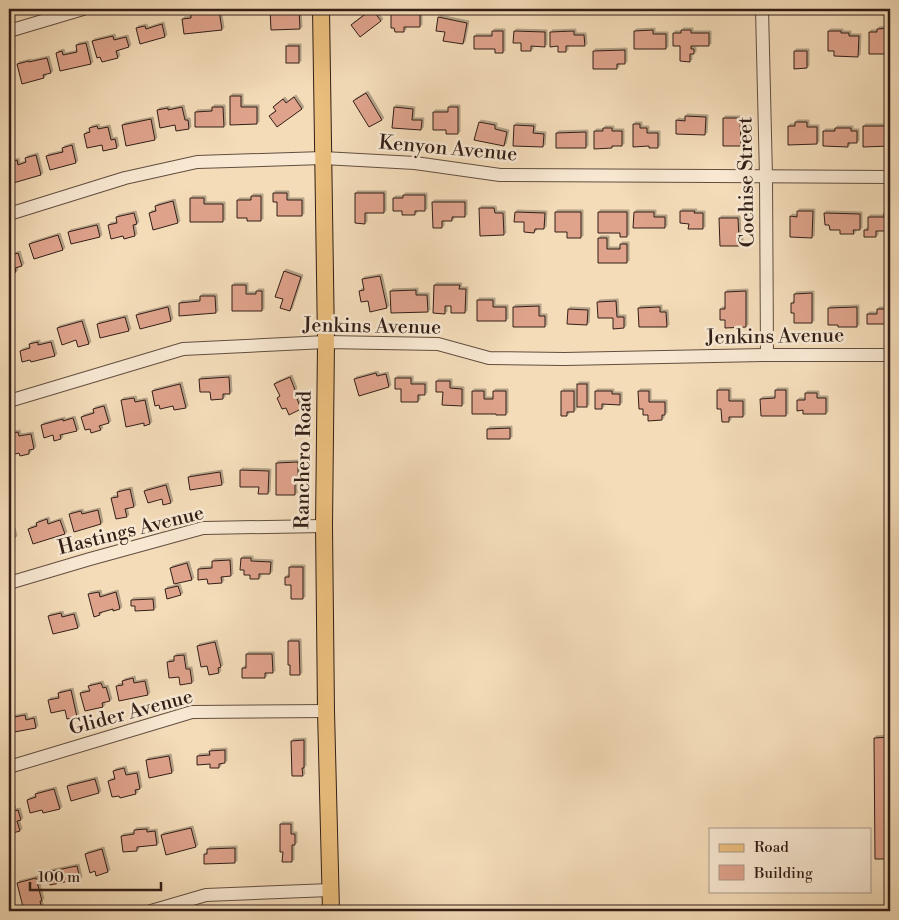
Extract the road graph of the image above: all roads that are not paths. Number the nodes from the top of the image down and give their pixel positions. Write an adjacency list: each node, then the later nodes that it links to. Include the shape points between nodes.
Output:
1 (83, 9): 4 (street)
2 (321, 9): 5 (main road, Ranchero Road)
3 (762, 9): 6 (street, Cochise Street)
4 (9, 31)
5 (323, 158): 6 (street, Kenyon Avenue, via 415,163 500,176); 8 (street, Kenyon Avenue, via 197,162 125,178); 9 (main road, Ranchero Road)
6 (766, 177): 7 (street, Kenyon Avenue); 10 (street, Cochise Street)
7 (890, 177)
8 (9, 214)
9 (326, 342): 10 (street, Jenkins Avenue, via 438,344 489,358); 12 (street, Jenkins Avenue, via 183,350); 13 (main road, Ranchero Road)
10 (767, 355): 11 (street, Jenkins Avenue)
11 (890, 355)
12 (9, 400)
13 (324, 526): 14 (street, Hastings Avenue, via 203,528); 15 (main road, Ranchero Road)
14 (9, 584)
15 (326, 711): 16 (street, Glider Avenue, via 192,712); 17 (main road, Ranchero Road)
16 (9, 768)
17 (330, 890): 18 (street, via 206,896); 19 (main road, Ranchero Road)
18 (151, 911)
19 (331, 911)

